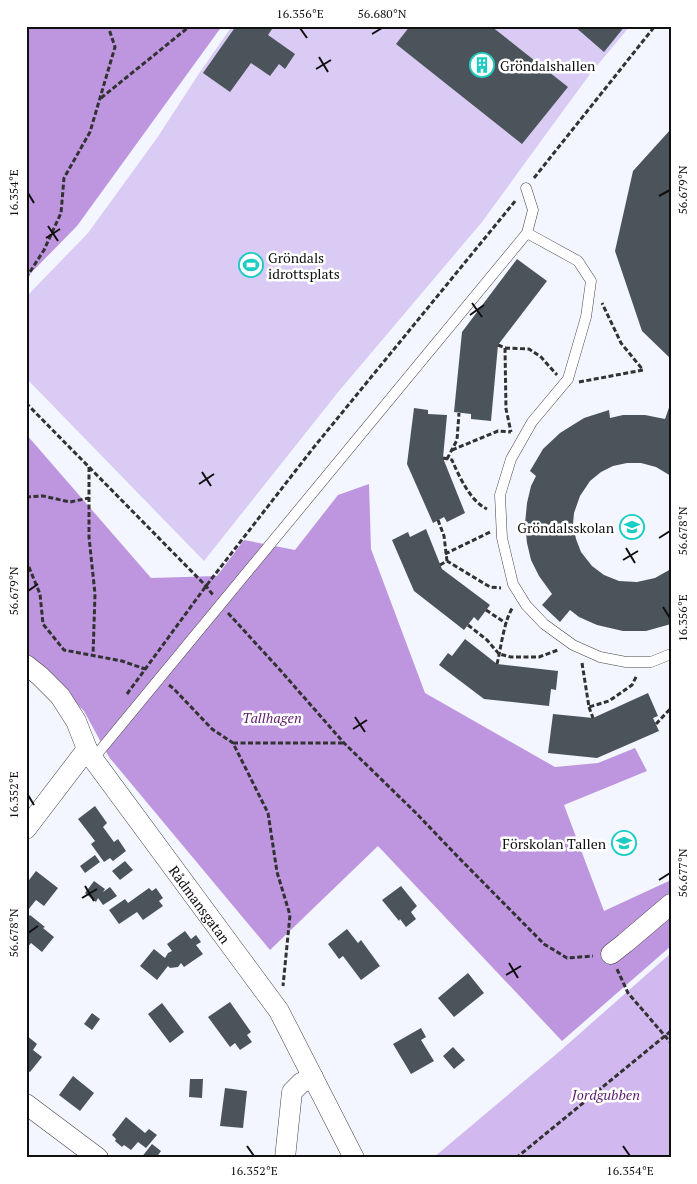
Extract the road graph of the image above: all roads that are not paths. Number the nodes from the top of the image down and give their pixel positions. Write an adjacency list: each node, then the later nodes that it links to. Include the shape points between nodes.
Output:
1 (526, 188): 2 (lane, via 533,210)
2 (528, 233): 3 (lane, via 578,261 591,281 586,316 568,379 532,422 511,459 500,495 502,538 513,584 526,605 544,624 576,647 600,657 626,662 651,662); 5 (lane, via 159,679)
3 (671, 654)
4 (26, 665): 5 (street, Rådmansgatan, via 60,696 76,721)
5 (90, 754): 6 (street); 9 (street, Rådmansgatan, via 279,1010)
6 (26, 829)
7 (671, 904): 8 (street)
8 (611, 954)
9 (313, 1077): 12 (street, via 292,1092); 13 (street, Rådmansgatan)
10 (26, 1104): 11 (street)
11 (98, 1158)
12 (285, 1158)
13 (354, 1158)

